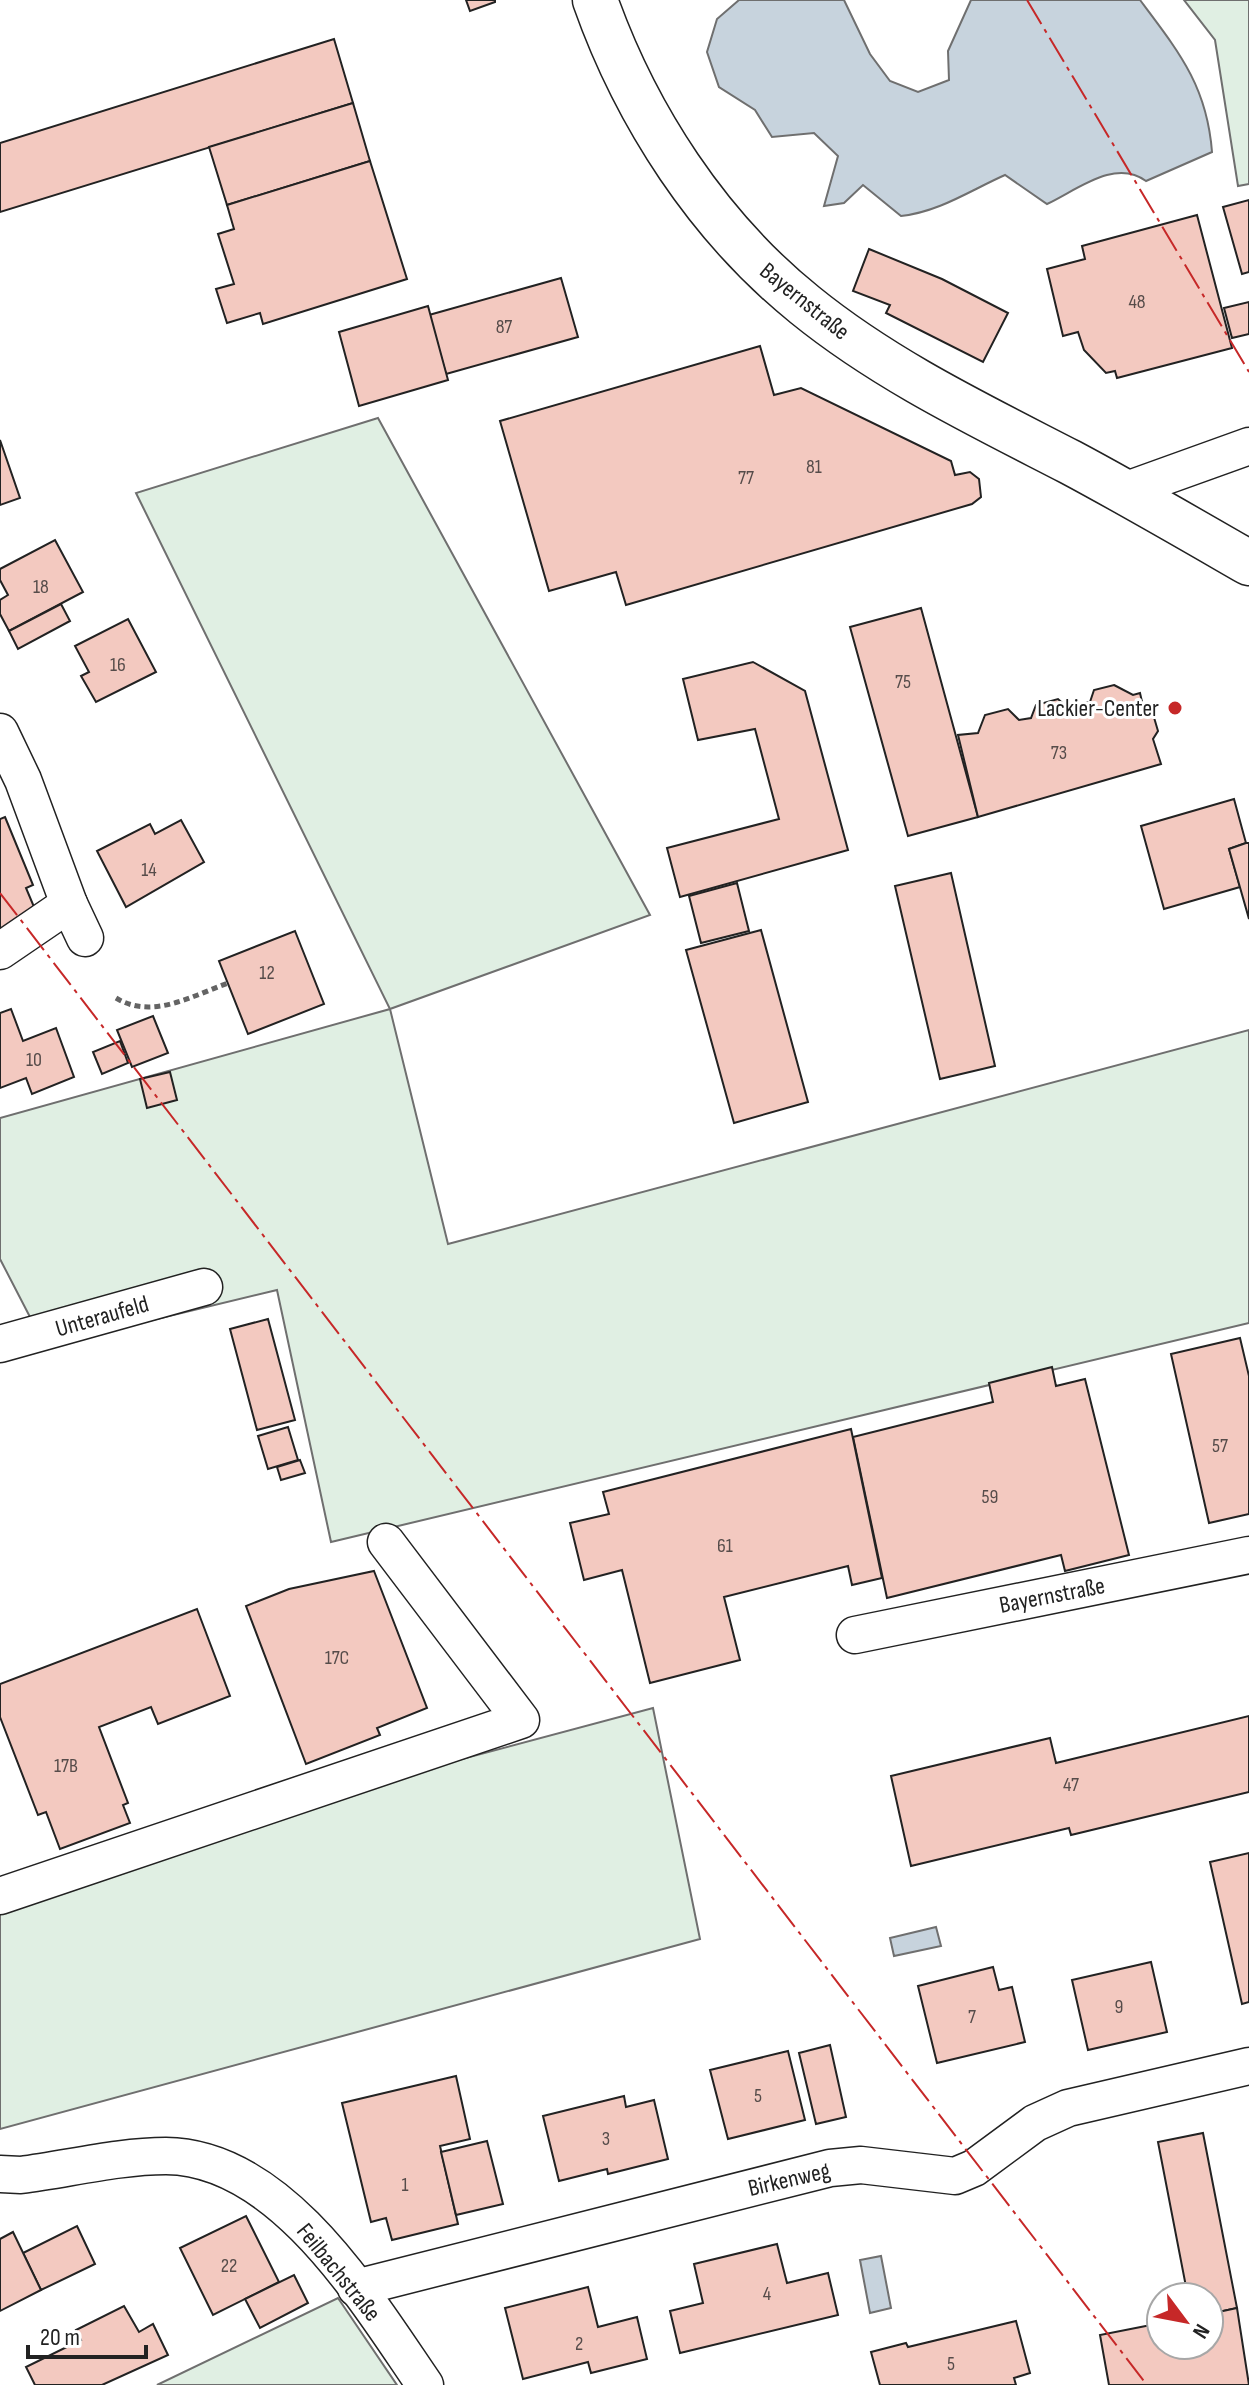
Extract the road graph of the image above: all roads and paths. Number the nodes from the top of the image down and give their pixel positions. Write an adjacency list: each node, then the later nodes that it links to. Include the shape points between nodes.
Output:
1 (595, 0): 3 (street, Bayernstraße, via 616,61 656,132 754,259 804,305 874,355)
2 (1249, 446): 3 (street)
3 (1124, 491): 4 (street, Bayernstraße)
4 (1249, 563)
5 (0, 732): 6 (street)
6 (69, 904): 7 (street); 8 (street)
7 (85, 938)
8 (0, 951)
9 (228, 983): 10 (path, via 152,1009 137,1009)
10 (116, 998)
11 (204, 1287): 12 (street, Unteraufeld)
12 (0, 1344)
13 (386, 1542): 16 (street, via 521,1720)
14 (1249, 1555): 15 (street, Bayernstraße)
15 (855, 1635)
16 (0, 1896)
17 (1249, 2066): 19 (street, Birkenweg, via 1068,2108 1035,2123 955,2176 861,2165 830,2168)
18 (0, 2174): 19 (street, Feilbachstraße, via 166,2156 202,2162 268,2194 311,2232)
19 (356, 2288): 20 (street, Feilbachstraße)
20 (425, 2385)

